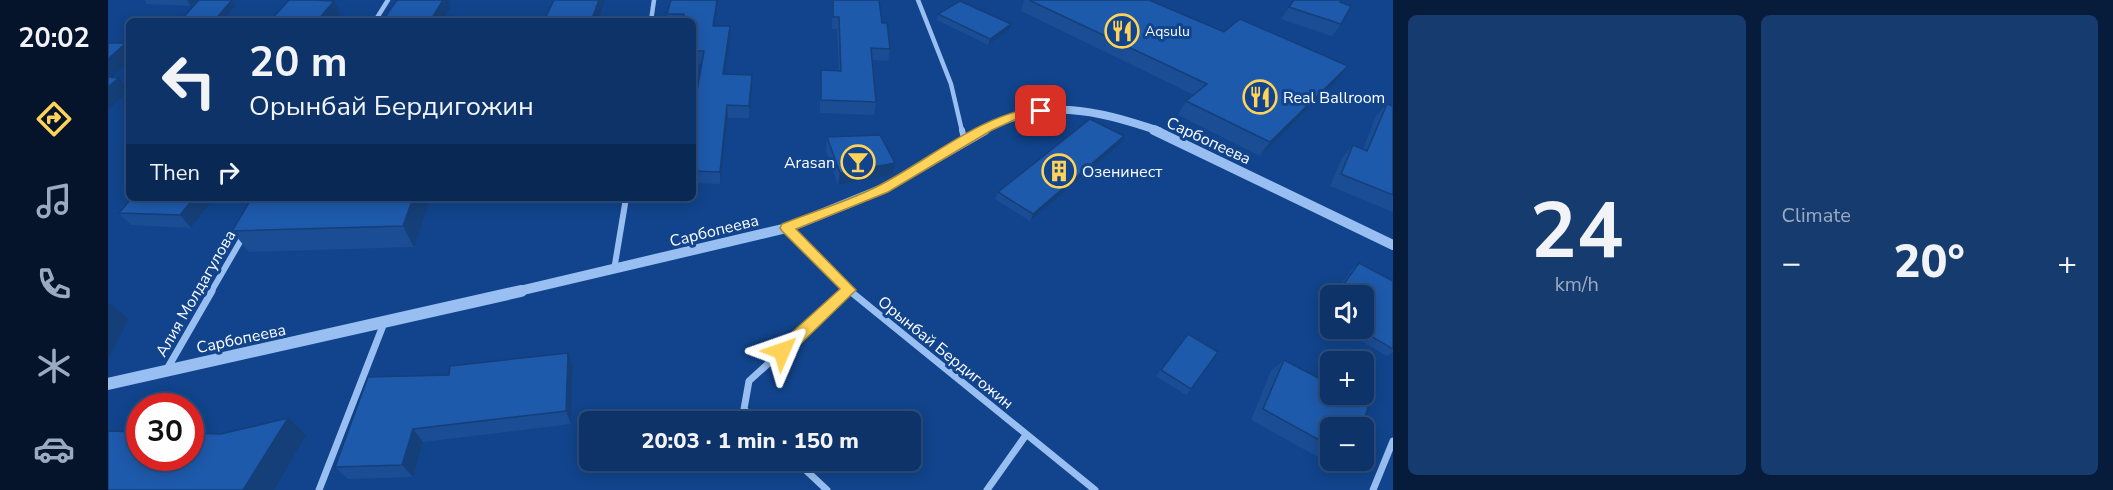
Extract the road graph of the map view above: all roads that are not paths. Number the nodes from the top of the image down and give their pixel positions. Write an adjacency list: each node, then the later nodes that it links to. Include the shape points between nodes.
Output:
1 (388, 0): 4 (street)
2 (654, 0): 5 (street)
3 (918, 0): 6 (street, via 951,84)
4 (377, 18)
5 (651, 18)
6 (965, 142): 9 (street, Сарбопеева, via 883,189); 10 (street, Сарбопеева, via 1021,113 1061,108 1107,116 1158,132)
7 (626, 201): 11 (street)
8 (248, 228): 14 (street, Алия Молдагулова)
9 (787, 228): 11 (street, Сарбопеева); 12 (street, Орынбай Бердигожин)
10 (1393, 245)
11 (614, 270): 13 (street, Сарбопеева)
12 (849, 290): 16 (street, via 749,381); 17 (street, Орынбай Бердигожин)
13 (384, 323): 14 (street, Сарбопеева); 20 (street)
14 (166, 370): 15 (street, Сарбопеева)
15 (108, 384)
16 (746, 411)
17 (1026, 435): 22 (street); 23 (street, Орынбай Бердигожин)
18 (1393, 441): 24 (street)
19 (807, 471): 21 (street)
20 (319, 490)
21 (827, 490)
22 (987, 490)
23 (1095, 490)
24 (1373, 490)

